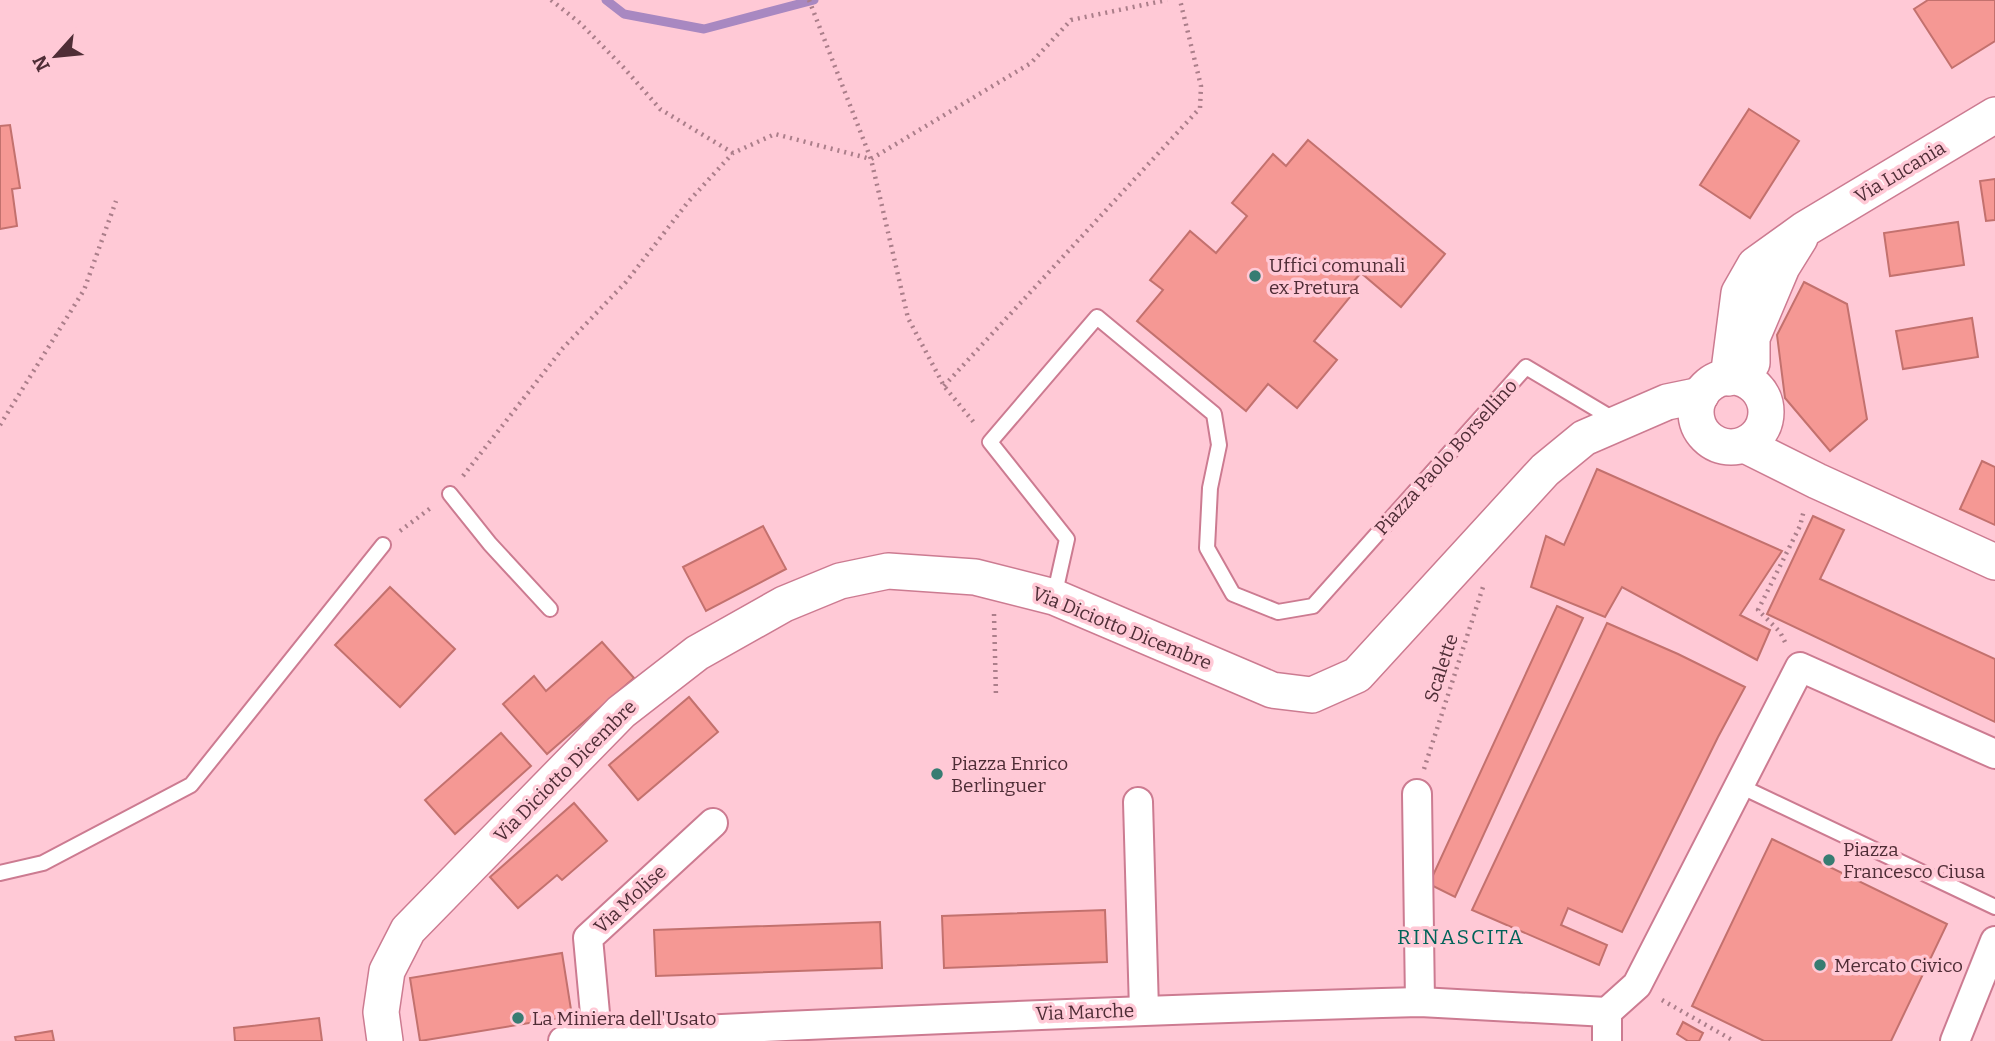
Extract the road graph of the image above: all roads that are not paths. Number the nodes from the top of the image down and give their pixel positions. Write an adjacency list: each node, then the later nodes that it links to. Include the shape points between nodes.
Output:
1 (1995, 115): 2 (street, Via Lucania, via 1805,229 1782,267)
2 (1727, 386): 3 (street, Via Diciotto Dicembre, via 1667,402); 4 (street, via 1763,399); 5 (street, via 1697,405 1696,416)
3 (1627, 421): 5 (street, via 1649,420); 9 (street, Via Diciotto Dicembre, via 1584,438 1545,470 1357,675 1312,695 1272,690); 9 (lane, Piazza Paolo Borsellino, via 1526,367 1313,606 1278,612 1233,594 1207,548 1210,488 1219,445 1214,414 1097,317 990,442 1067,538)
4 (1755, 433): 5 (street, via 1724,447); 8 (street, via 1810,477)
5 (1705, 436)
6 (450, 494): 10 (lane)
7 (383, 545): 16 (lane, via 191,785 43,863)
8 (1995, 562)
9 (1054, 597): 23 (street, Via Diciotto Dicembre, via 975,577 888,571 840,581 784,604 697,653 621,712 408,930 387,971 381,1012)
10 (550, 609)
11 (1995, 754): 12 (street, via 1800,667)
12 (1740, 786): 17 (lane); 21 (street, via 1637,985)
13 (1417, 794): 19 (street)
14 (1138, 802): 20 (street)
15 (713, 823): 22 (street, Via Molise, via 588,938)
16 (0, 873)
17 (1995, 907)
18 (1995, 941): 26 (street)
19 (1420, 1002): 20 (street, Via Marche); 21 (street, Via Marche)
20 (1144, 1010): 22 (street, Via Marche)
21 (1607, 1012): 25 (street)
22 (597, 1035): 24 (street, Via Marche)
23 (385, 1041)
24 (563, 1041)
25 (1607, 1041)
26 (1955, 1041)

